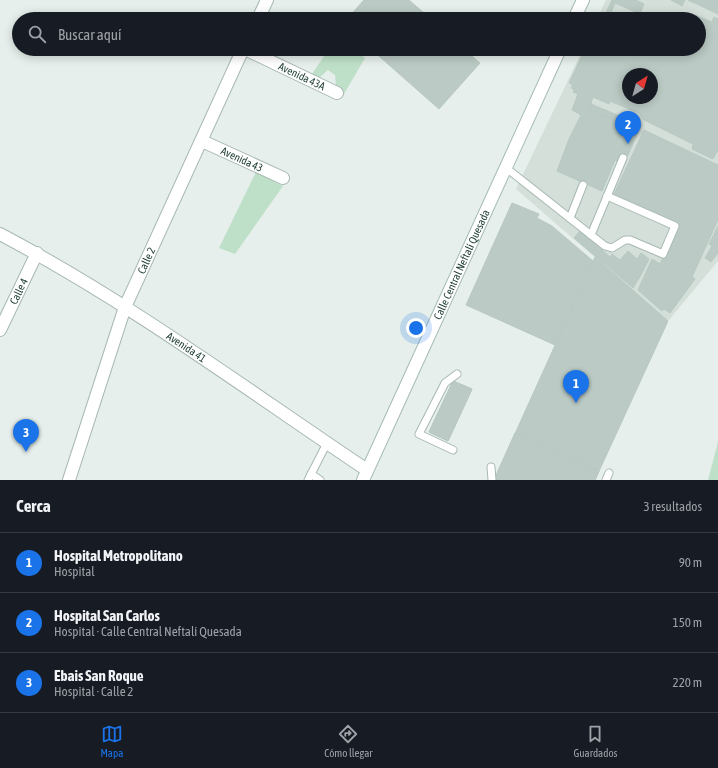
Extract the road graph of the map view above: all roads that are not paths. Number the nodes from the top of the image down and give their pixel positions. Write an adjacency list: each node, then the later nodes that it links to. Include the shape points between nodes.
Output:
1 (267, 0): 3 (street)
2 (583, 0): 4 (street)
3 (261, 12)
4 (577, 12)
5 (241, 56): 9 (street, Calle 2)
6 (259, 56): 8 (street, Avenida 43A)
7 (557, 56): 11 (street, Calle Central Neftalí Quesada)
8 (337, 93)
9 (202, 140): 12 (street, Avenida 43); 19 (street, Calle 2)
10 (623, 158): 14 (lane)
11 (505, 167): 15 (lane); 25 (street, Calle Central Neftalí Quesada)
12 (284, 178)
13 (583, 185): 15 (lane)
14 (607, 196): 17 (lane); 17 (lane, via 675,226 662,254 630,240 625,240 612,248)
15 (570, 218): 17 (lane)
16 (0, 234): 18 (street, Avenida 41)
17 (591, 235)
18 (37, 254): 19 (street, Avenida 41); 20 (street, Calle 4)
19 (125, 306): 22 (street, Avenida 41); 27 (street, Calle 2)
20 (0, 330)
21 (457, 374): 23 (lane, via 445,383 419,434)
22 (327, 443): 25 (street, Avenida 41); 26 (lane)
23 (453, 450)
24 (491, 467): 29 (lane)
25 (365, 475)
26 (310, 477): 28 (lane)
27 (69, 480)
28 (320, 480)
29 (492, 480)

